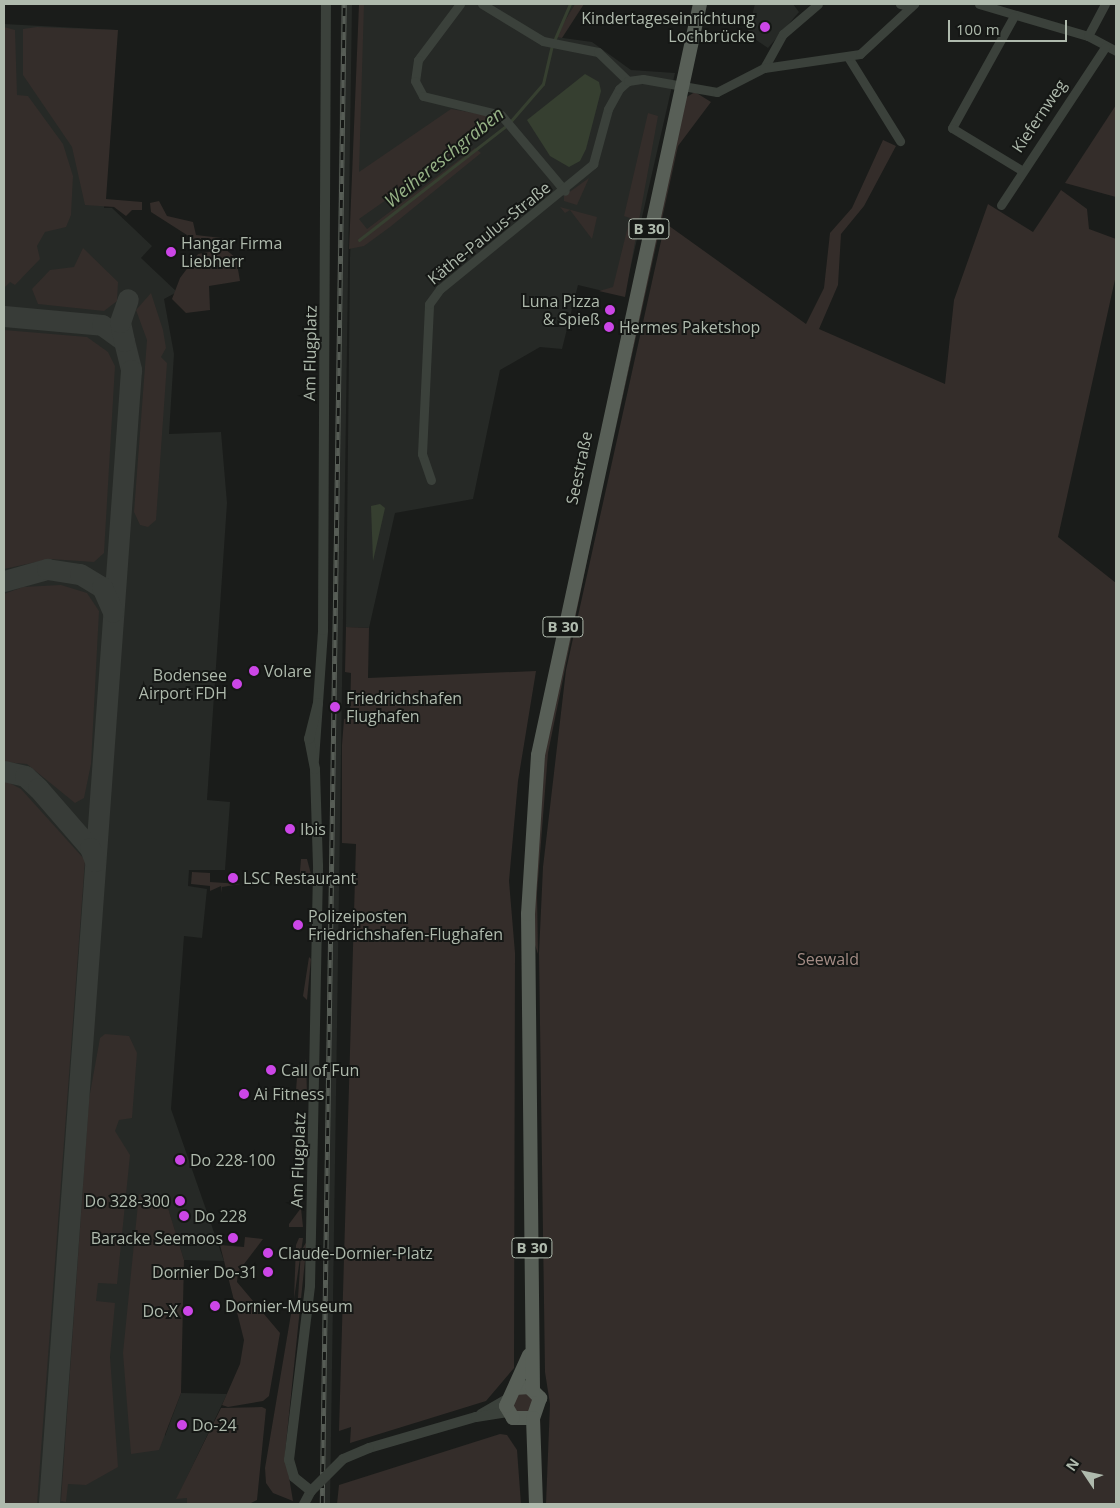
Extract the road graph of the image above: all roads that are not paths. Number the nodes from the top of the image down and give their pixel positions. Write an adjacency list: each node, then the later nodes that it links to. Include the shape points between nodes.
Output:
1 (326, 4): 27 (street, Am Flugplatz, via 328,158 318,703 314,760 318,866 310,1277 289,1460 294,1477)
2 (460, 4): 20 (street, via 418,60 415,81 423,96 439,103 486,108 505,118)
3 (482, 4): 16 (street, via 547,42 583,46 598,52)
4 (700, 4): 17 (main road, Seestraße / B 30)
5 (818, 4): 15 (street, via 783,34)
6 (900, 4): 9 (street)
7 (979, 4): 10 (street)
8 (1105, 4): 11 (street)
9 (913, 5): 14 (street, via 877,42)
10 (1014, 16): 11 (street); 19 (street, via 952,128)
11 (1088, 36): 12 (street)
12 (1104, 46): 13 (street); 19 (street, Kiefernweg)
13 (1116, 51)
14 (848, 57): 15 (street); 18 (street)
15 (764, 68): 17 (street, via 717,92)
16 (628, 81): 17 (street); 20 (street, Käthe-Paulus-Straße, via 608,109 593,164)
17 (681, 85): 23 (main road, Seestraße / B 30, via 545,711 533,799 528,944)
18 (900, 141)
19 (1021, 170): 21 (street, Kiefernweg)
20 (565, 191): 22 (street, Käthe-Paulus-Straße, via 440,288 429,304 422,454)
21 (1001, 205)
22 (431, 480)
23 (531, 1350): 24 (main road, B 30); 25 (main road, B 30)
24 (533, 1390): 25 (main road); 26 (main road, B 30, via 540,1406)
25 (510, 1400): 26 (main road); 27 (street, bridge, via 476,1416 343,1459)
26 (526, 1419): 29 (main road, B 30, via 534,1455)
27 (311, 1491): 28 (street)
28 (304, 1504)
29 (536, 1504)

